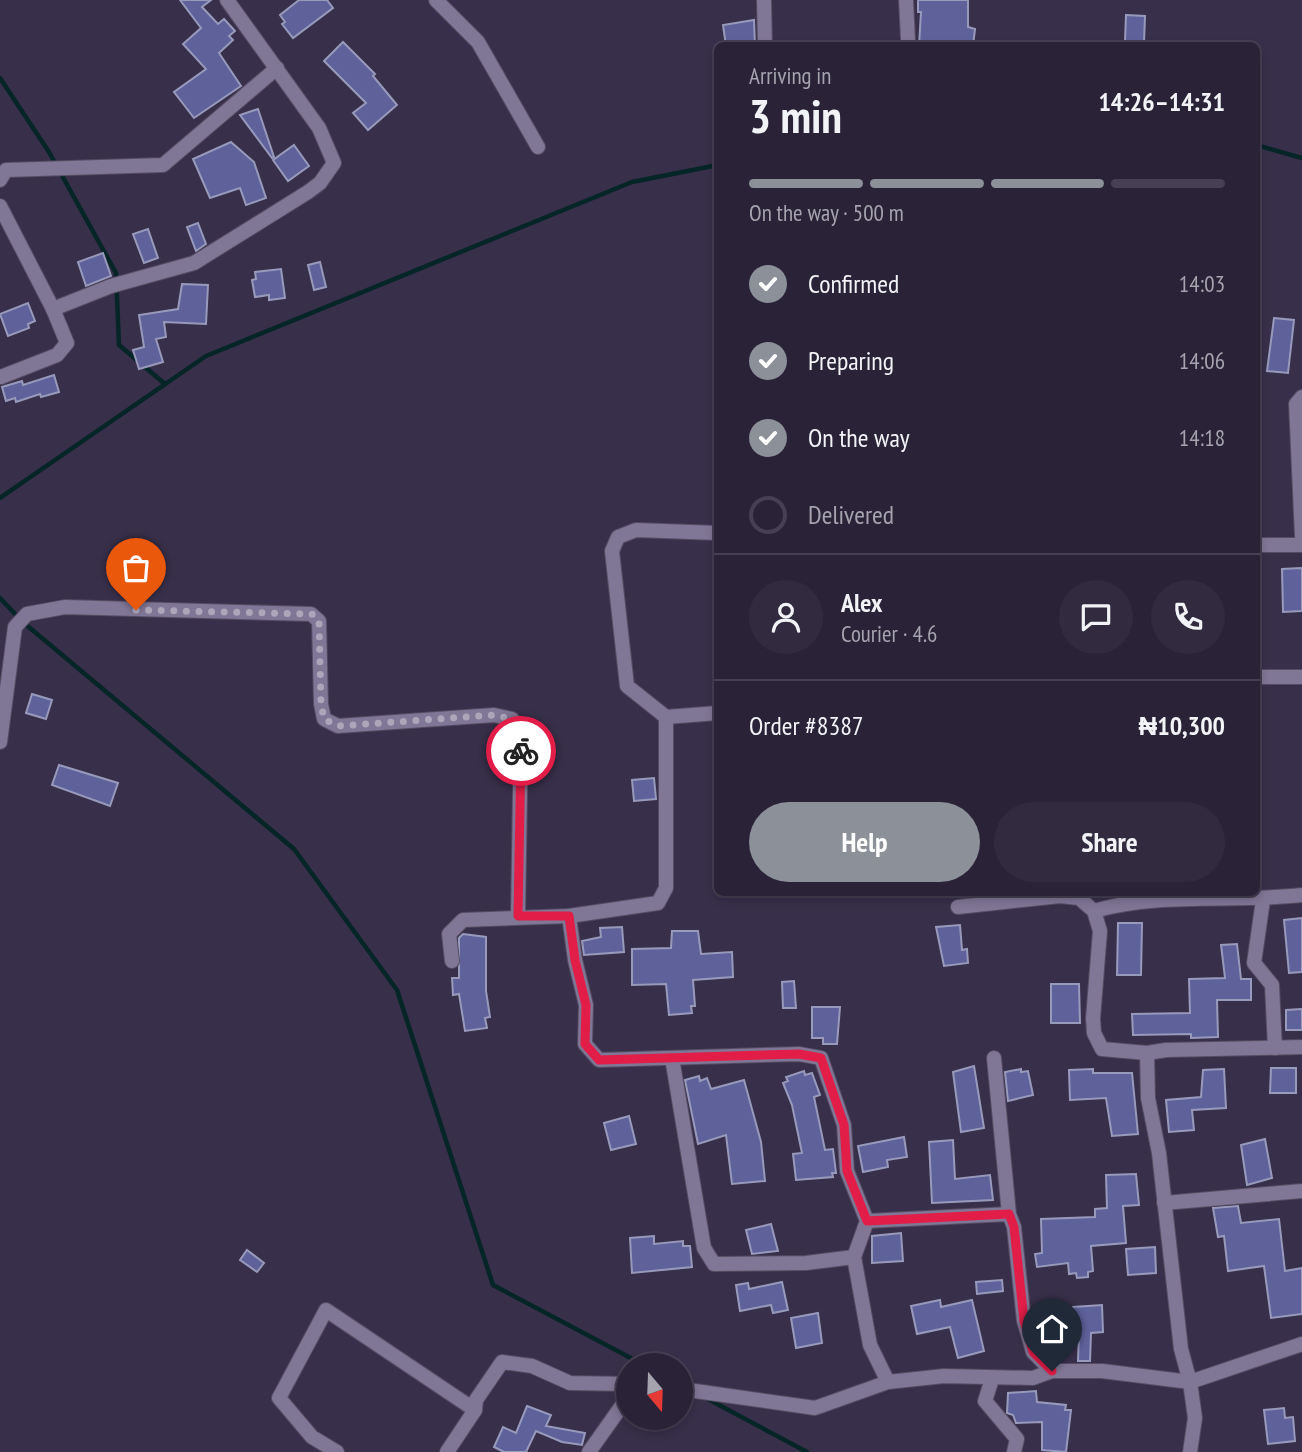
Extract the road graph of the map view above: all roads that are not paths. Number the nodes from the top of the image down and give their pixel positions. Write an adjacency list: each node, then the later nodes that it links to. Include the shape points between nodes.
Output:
1 (227, 0): 7 (street)
2 (436, 0): 8 (street, via 478,42)
3 (764, 0): 6 (street)
4 (906, 0): 5 (street)
5 (908, 40)
6 (765, 42)
7 (276, 68): 9 (street, via 163,164 6,170); 12 (street, via 319,128 334,163 320,183 194,263 111,286)
8 (538, 147)
9 (0, 180)
10 (0, 205): 11 (street)
11 (6, 231): 12 (street)
12 (53, 309): 13 (street, via 67,343 57,355)
13 (1, 377)
14 (1302, 397): 16 (street, via 1296,404)
15 (714, 533): 22 (street, via 636,530 618,537 612,551 627,686)
16 (1302, 536)
17 (1260, 545): 18 (street)
18 (1302, 545)
19 (1260, 677): 20 (street)
20 (1302, 677)
21 (714, 713): 22 (street)
22 (666, 717): 29 (street, via 666,888 658,903)
23 (0, 742): 28 (street, via 15,627 27,614 65,607 312,614 319,621 324,719 338,726 494,715 512,719 521,734)
24 (1302, 895): 25 (street)
25 (1262, 900): 27 (street, via 1126,902); 32 (street, via 1254,963 1272,985)
26 (958, 907): 27 (street, via 1060,896 1079,898)
27 (1094, 911): 33 (street, via 1100,931 1094,1033 1102,1049)
28 (518, 916): 29 (street); 30 (street, via 463,920 449,934)
29 (569, 916): 34 (street, via 586,1005 585,1044 599,1060)
30 (452, 961)
31 (1302, 1047): 32 (street)
32 (1275, 1048): 33 (street)
33 (1147, 1053): 37 (street, via 1148,1098)
34 (672, 1058): 39 (street, via 799,1054 821,1058 844,1125 847,1171); 40 (street, via 704,1248 714,1264 806,1263)
35 (994, 1058): 38 (street)
36 (1302, 1191): 37 (street)
37 (1164, 1203): 45 (street, via 1181,1349)
38 (1009, 1214): 39 (street); 42 (street, via 1024,1321 1033,1352)
39 (867, 1221): 40 (street)
40 (854, 1257): 44 (street, via 870,1345)
41 (1302, 1344): 45 (street)
42 (1052, 1371): 43 (street, via 1032,1378); 45 (street, via 1102,1371)
43 (992, 1379): 44 (street, via 944,1376); 53 (street, via 985,1401 1017,1439)
44 (888, 1382): 47 (street, via 816,1408)
45 (1190, 1382): 54 (street, via 1195,1418)
46 (616, 1384): 48 (street, via 570,1383 532,1366 502,1363)
47 (693, 1392)
48 (474, 1410): 50 (street, via 326,1310 279,1398 312,1437); 51 (street)
49 (616, 1414): 52 (street)
50 (337, 1452)
51 (447, 1452)
52 (589, 1452)
53 (1014, 1452)
54 (1190, 1452)

